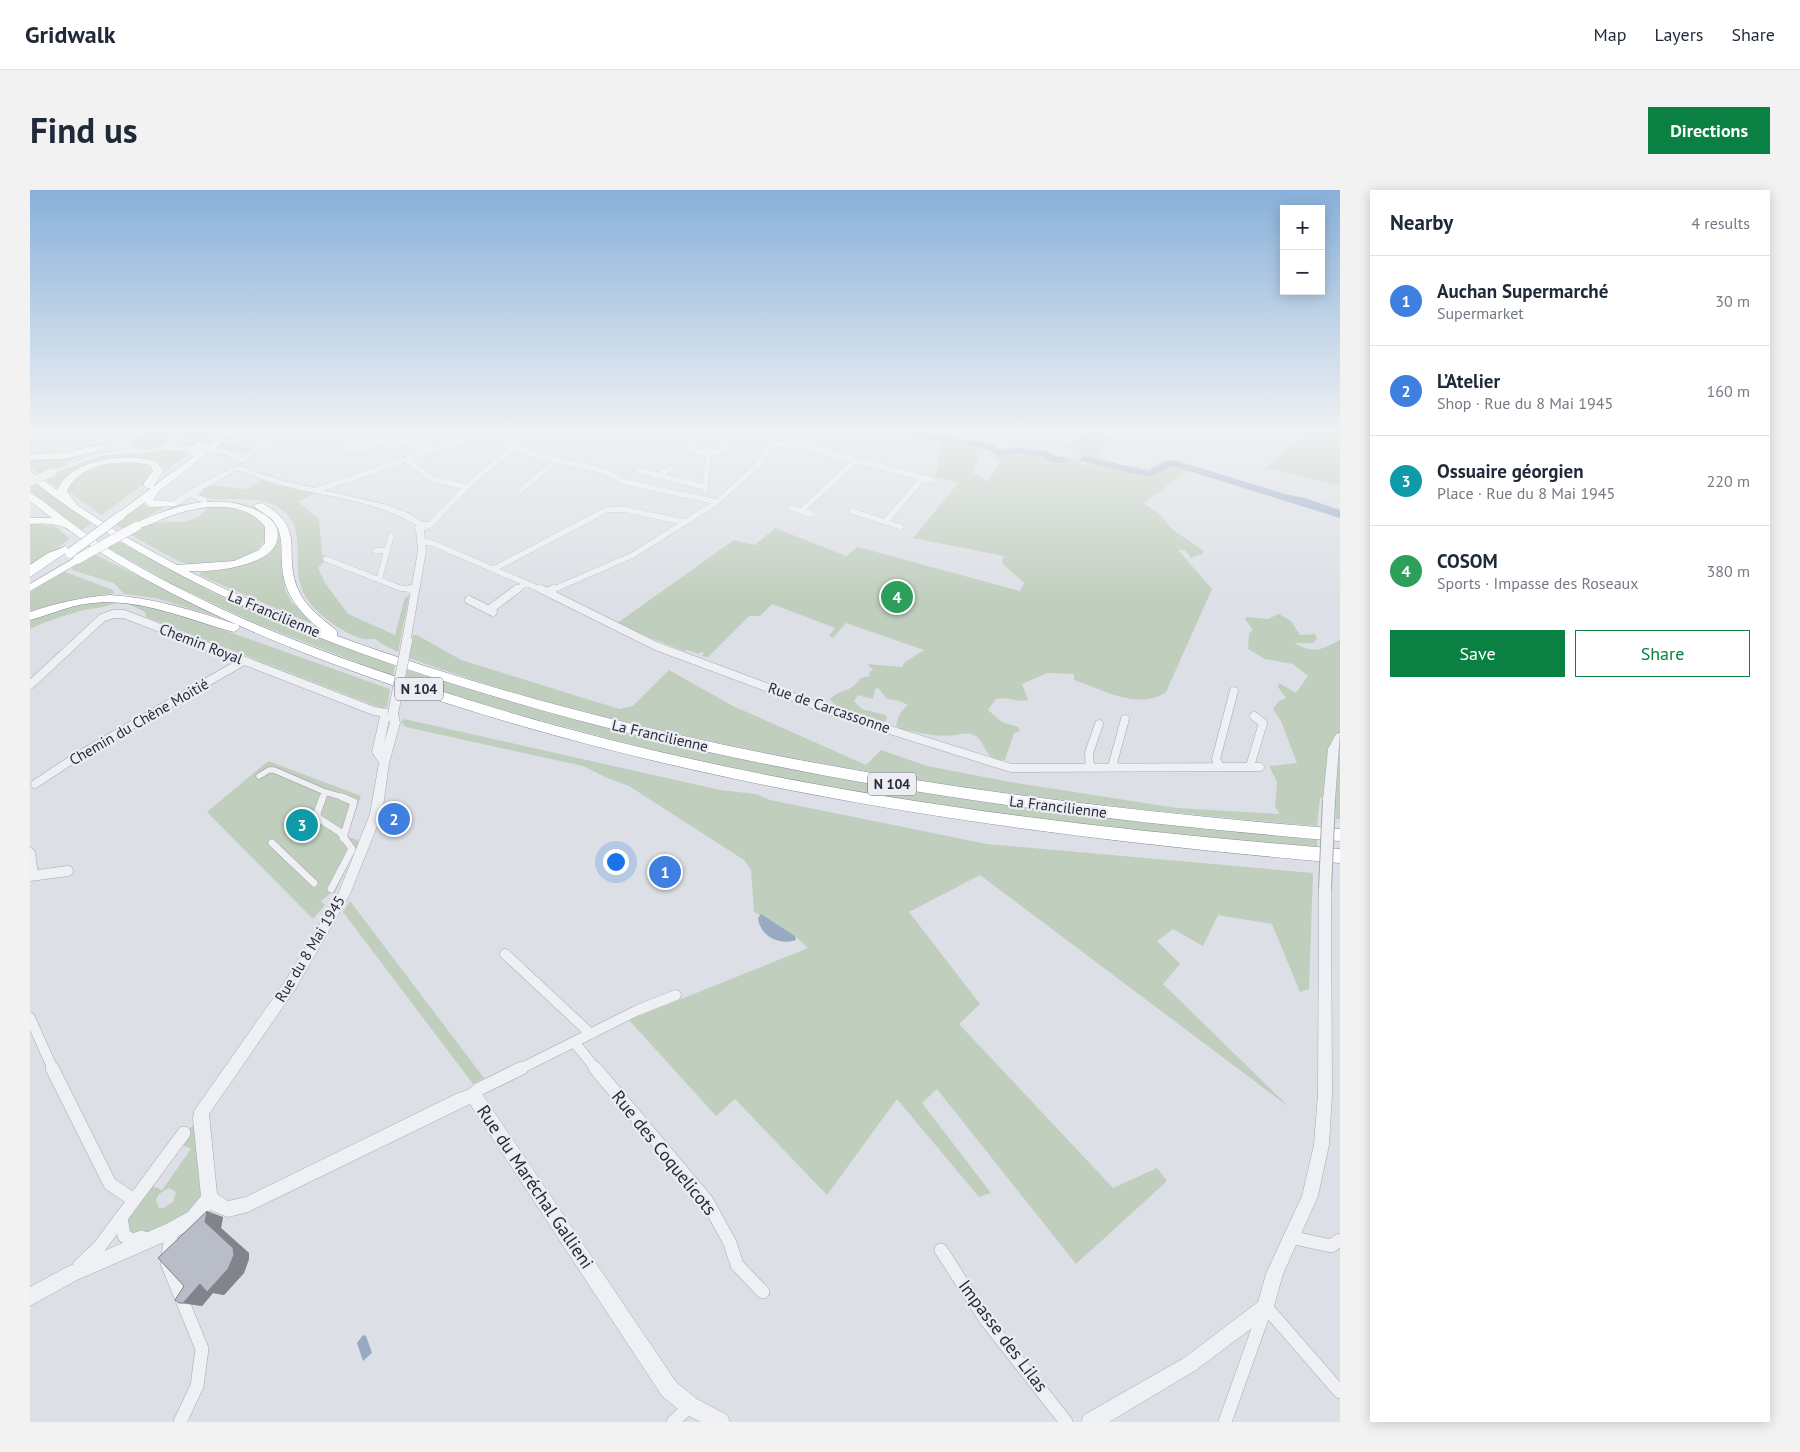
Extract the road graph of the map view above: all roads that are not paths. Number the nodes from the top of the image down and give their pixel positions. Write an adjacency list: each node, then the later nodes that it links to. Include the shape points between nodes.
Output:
1 (49, 488): 21 (highway, La Francilienne / N 104)
2 (63, 488): 21 (highway)
3 (149, 488): 38 (main road, bridge)
4 (151, 488): 20 (main road, via 148,503)
5 (198, 488): 20 (street)
6 (199, 488): 18 (street, via 194,496)
7 (309, 488): 15 (street)
8 (320, 488): 15 (street)
9 (466, 488): 26 (street)
10 (655, 488): 17 (street)
11 (705, 488): 17 (street)
12 (732, 488): 19 (street)
13 (825, 488): 23 (street)
14 (914, 488): 29 (street)
15 (316, 490): 32 (street, via 397,511)
16 (30, 496): 30 (highway, La Francilienne / N 104)
17 (704, 499): 19 (street)
18 (204, 500): 20 (highway); 52 (highway, via 254,504 281,521 287,536 289,577 296,598)
19 (717, 502): 28 (street)
20 (173, 504): 31 (main road)
21 (71, 505): 40 (highway, La Francilienne / N 104)
22 (791, 508): 23 (street)
23 (801, 511): 25 (street)
24 (852, 511): 29 (street)
25 (811, 514)
26 (437, 519): 32 (street)
27 (30, 521): 30 (highway)
28 (684, 522): 41 (street, via 622,509 606,510); 49 (street, via 633,555)
29 (885, 522): 33 (street)
30 (66, 524): 53 (highway, La Francilienne / N 104, via 183,594)
31 (137, 526): 38 (main road, bridge); 40 (highway, via 174,510 222,505 254,512 267,522 272,532 266,548 239,563 203,570)
32 (425, 526): 35 (street)
33 (901, 527)
34 (391, 536): 36 (street)
35 (425, 541): 41 (street, Rue de Carcassonne); 48 (street, Rue du 8 Mai 1945)
36 (387, 550): 37 (street); 44 (street)
37 (374, 551)
38 (69, 553): 42 (highway, via 52,555); 43 (main road); 45 (main road); 47 (main road)
39 (326, 559): 44 (street)
40 (170, 565): 52 (highway, La Francilienne / N 104, via 244,602)
41 (494, 568): 46 (street, Rue de Carcassonne)
42 (30, 570)
43 (30, 574)
44 (379, 580): 48 (street)
45 (30, 582)
46 (526, 583): 49 (street, Rue de Carcassonne); 50 (street, via 492,611)
47 (30, 588)
48 (415, 590): 57 (street, Rue du 8 Mai 1945, bridge)
49 (548, 592): 62 (street, Rue de Carcassonne, via 656,646 832,712 1011,768)
50 (469, 600)
51 (30, 616): 53 (highway, via 96,599 142,599 173,606)
52 (342, 642): 68 (highway, La Francilienne / N 104, via 461,683 589,719 688,744 865,779 1078,811)
53 (322, 656): 72 (highway, La Francilienne / N 104, via 429,693 568,734 783,785 1082,832)
54 (244, 661): 55 (street, Chemin Royal, via 124,614 113,614 102,618); 57 (street, Chemin Royal, via 374,712); 66 (street, Chemin du Chêne Moitié)
55 (30, 685)
56 (1234, 691): 64 (street, via 1216,759)
57 (393, 714): 84 (street, Rue du 8 Mai 1945, via 395,723 384,763 376,814 344,894 291,984 206,1102 200,1119)
58 (1254, 716): 64 (street, Rue de Carcassonne, via 1263,723 1251,763 1256,767)
59 (1125, 719): 63 (street, via 1113,762)
60 (1100, 724): 62 (street, via 1089,753)
61 (1340, 736): 88 (street, bridge, via 1333,749 1325,889 1325,1124 1315,1180)
62 (1090, 768): 63 (street, Rue de Carcassonne)
63 (1115, 768): 64 (street, Rue de Carcassonne)
64 (1220, 768)
65 (259, 776): 67 (street, via 274,770)
66 (35, 784)
67 (325, 792): 69 (street, via 316,813); 69 (street, via 354,802)
68 (1340, 834)
69 (343, 838): 76 (street, via 352,849)
70 (272, 844): 75 (street)
71 (30, 853): 74 (street)
72 (1340, 856)
73 (68, 871): 74 (street)
74 (32, 875)
75 (314, 883)
76 (331, 889)
77 (506, 954): 80 (street)
78 (676, 995): 80 (street)
79 (30, 1018): 85 (street, via 110,1184)
80 (591, 1034): 81 (street)
81 (574, 1042): 82 (street); 92 (street, Rue des Coquelicots, via 707,1201 730,1242 737,1265)
82 (471, 1096): 84 (street, Rue du Maréchal Gallieni, via 262,1198 236,1208 222,1209); 96 (street, Rue du Maréchal Gallieni, via 669,1389)
83 (184, 1133): 85 (street)
84 (209, 1198): 87 (street, via 194,1218)
85 (134, 1200): 86 (street)
86 (122, 1217): 87 (street, via 121,1231 127,1239); 91 (street, via 100,1246)
87 (172, 1230): 91 (street); 97 (street, via 166,1263 202,1349 198,1386)
88 (1290, 1237): 89 (street, via 1331,1246); 94 (street, via 1267,1295)
89 (1340, 1240)
90 (941, 1250): 100 (street, Impasse des Lilas, via 986,1320)
91 (71, 1274): 93 (street)
92 (763, 1292)
93 (30, 1297)
94 (1266, 1307): 95 (street); 101 (street, via 1190,1364); 102 (street)
95 (1340, 1392)
96 (690, 1406): 98 (street); 99 (street, Rue du Maréchal Gallieni)
97 (180, 1422)
98 (673, 1422)
99 (720, 1422)
100 (1066, 1422)
101 (1091, 1422)
102 (1225, 1422)

